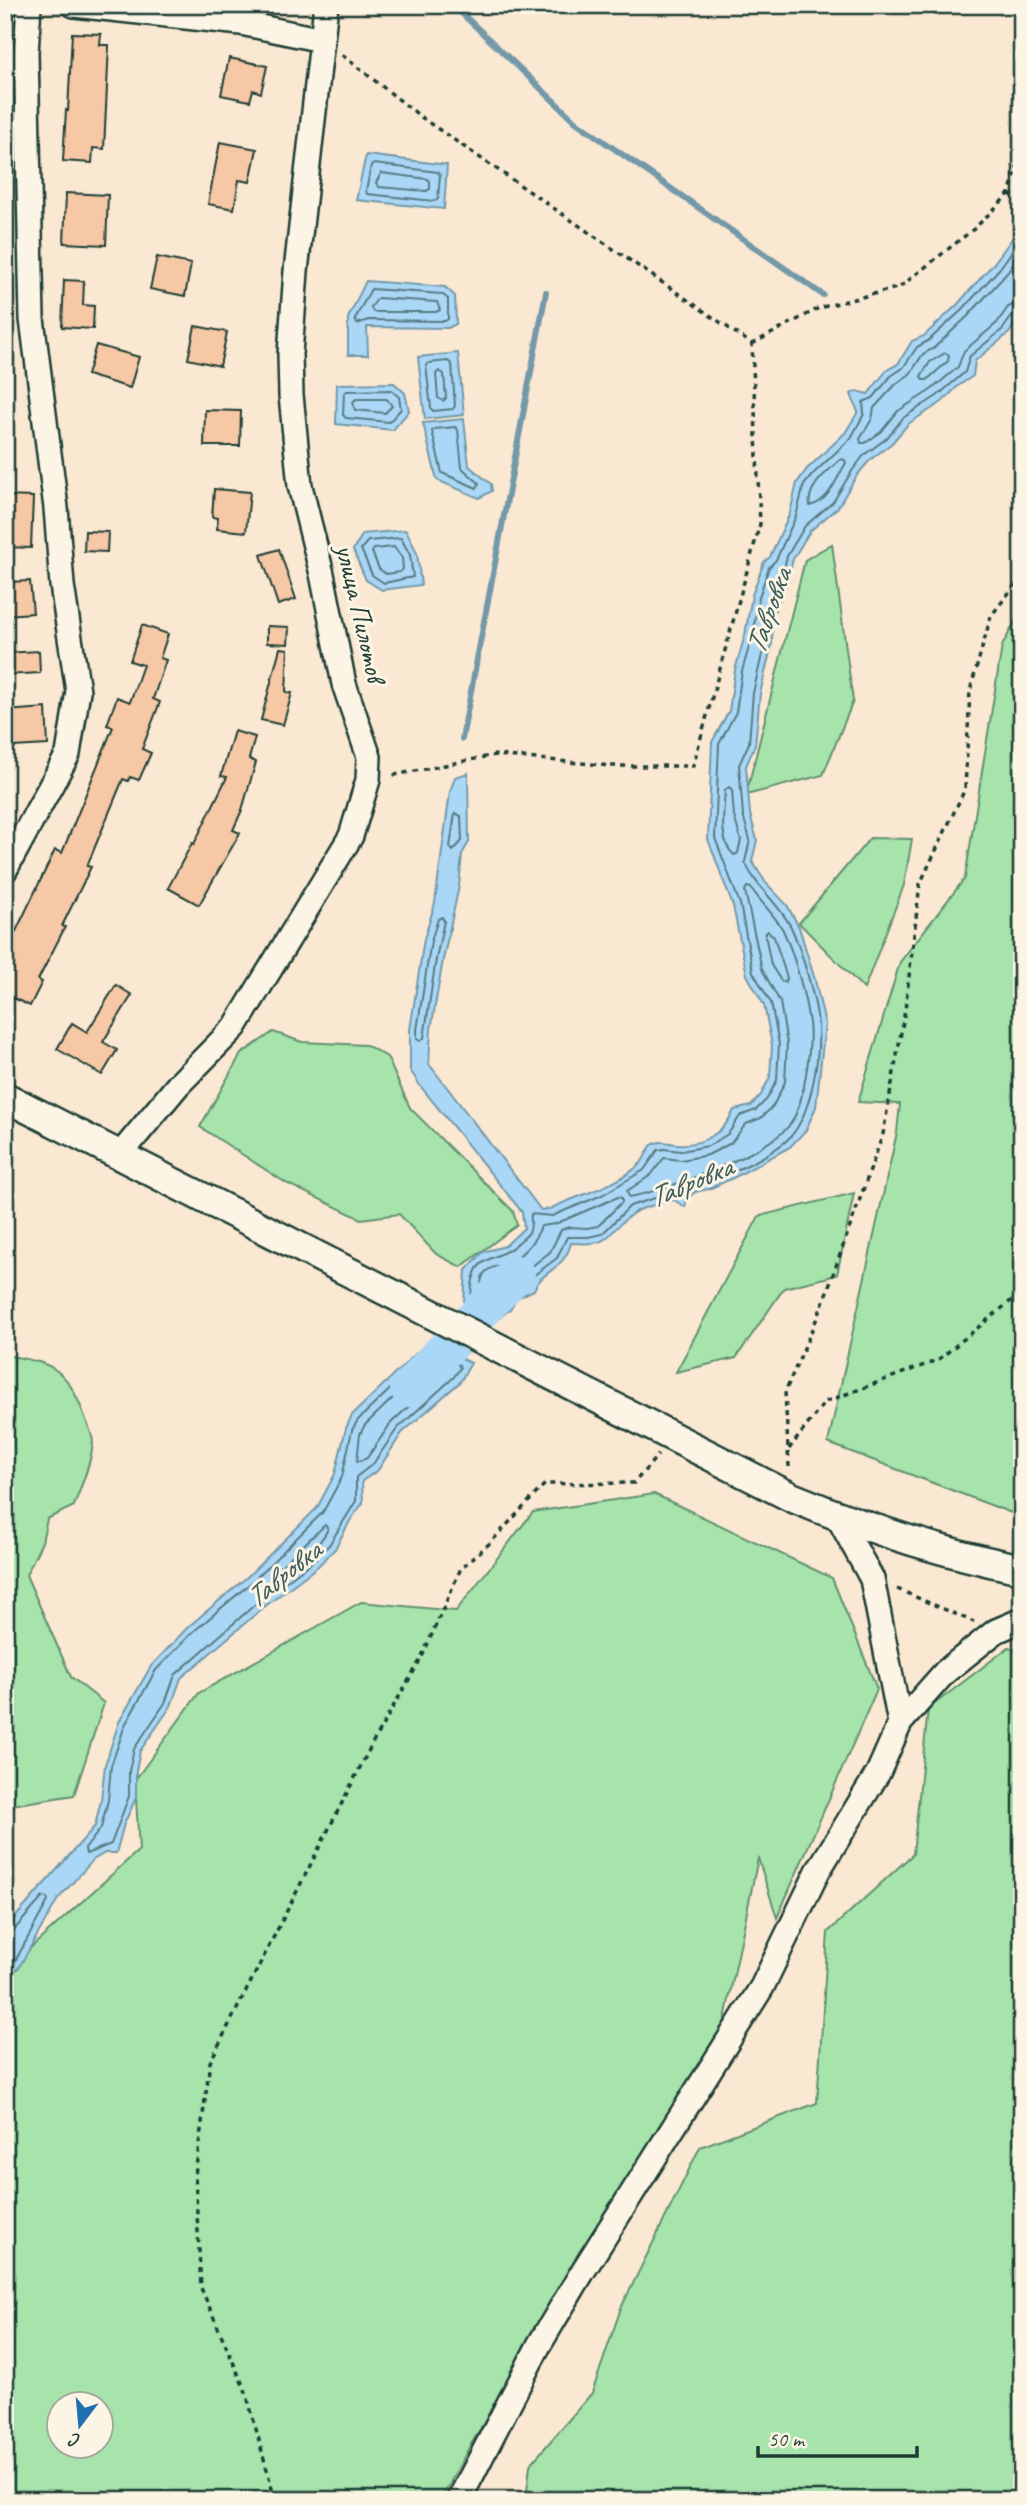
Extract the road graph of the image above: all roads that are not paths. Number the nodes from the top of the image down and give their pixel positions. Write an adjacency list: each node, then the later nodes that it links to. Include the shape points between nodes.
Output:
1 (29, 5): 5 (street, via 32,319 78,691 68,754)
2 (74, 5): 4 (street, via 241,23)
3 (326, 5): 4 (street, улица Пилотов)
4 (322, 40): 7 (street, улица Пилотов, via 296,271 291,395 300,486 344,684 369,757 368,780 351,836 236,1027)
5 (5, 870)
6 (9, 1105): 7 (street)
7 (119, 1156): 8 (street)
8 (838, 1517): 9 (street, via 971,1559); 11 (street, via 873,1578)
9 (1022, 1569)
10 (1022, 1620): 11 (street, via 996,1631 945,1672)
11 (900, 1723): 12 (street, via 878,1773 818,1871 762,1987 570,2292)
12 (459, 2500)

